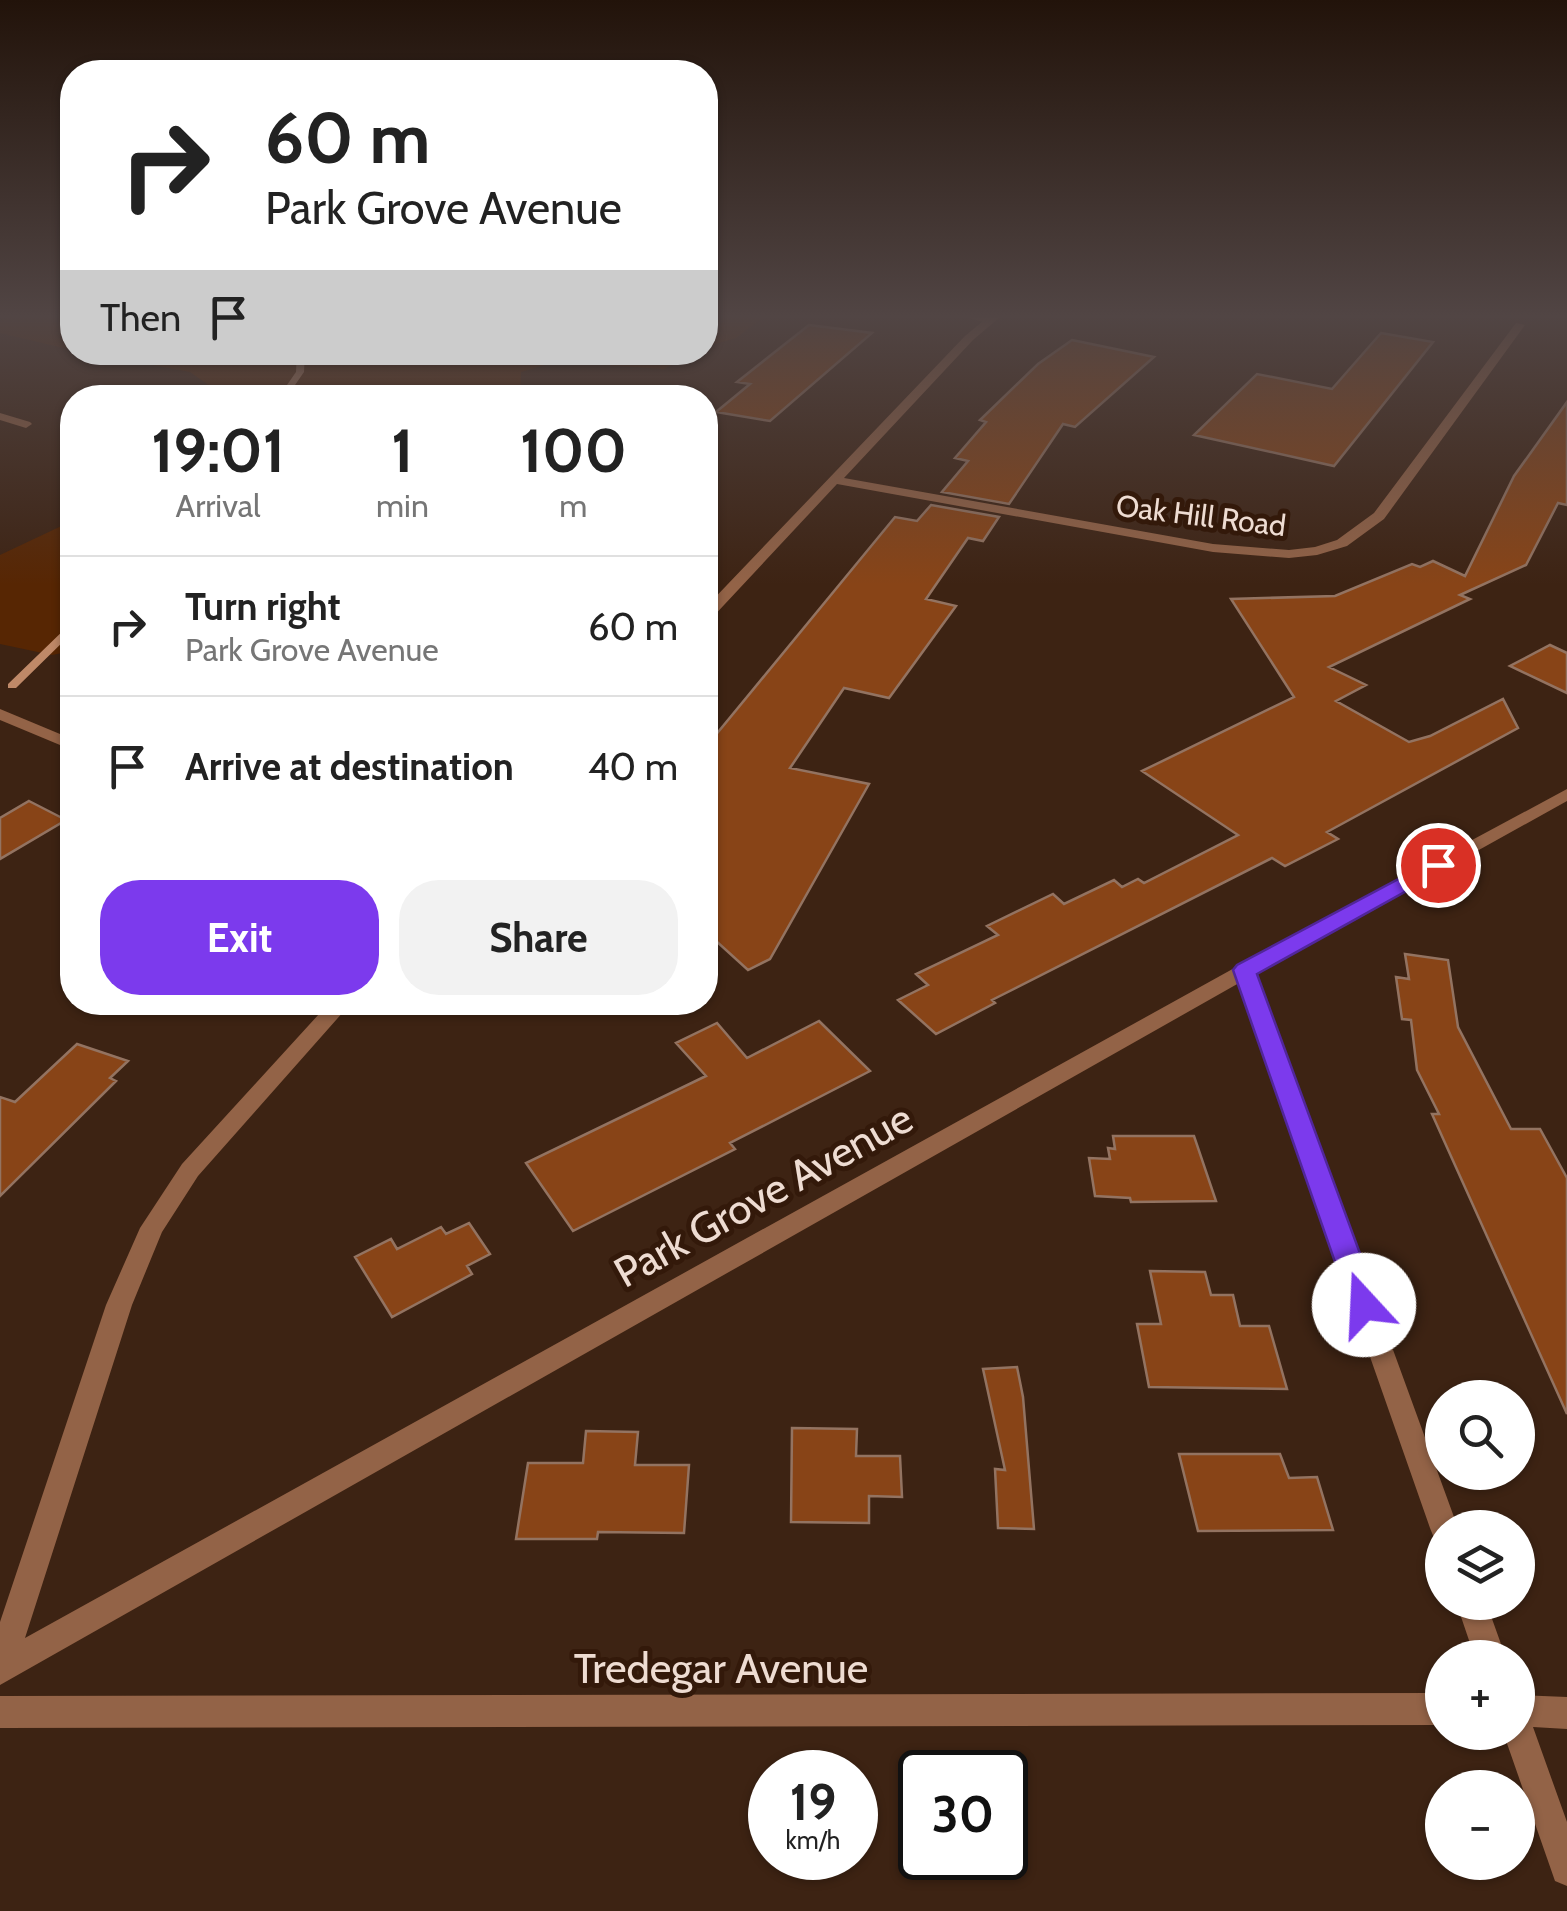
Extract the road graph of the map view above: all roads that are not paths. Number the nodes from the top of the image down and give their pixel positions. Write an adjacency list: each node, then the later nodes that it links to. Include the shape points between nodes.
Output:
1 (904, 406): 5 (street)
2 (1460, 406): 5 (street, Oak Hill Road, via 1379,516 1342,544 1317,551 1213,548)
3 (0, 416): 4 (street)
4 (26, 424)
5 (834, 480): 6 (street)
6 (718, 603)
7 (0, 714): 8 (street)
8 (60, 740)
9 (1567, 794): 10 (street, Park Grove Avenue)
10 (1245, 970): 12 (street); 13 (street, Park Grove Avenue)
11 (330, 1015): 13 (street, via 190,1170 152,1228 119,1305)
12 (1438, 1510)
13 (0, 1669)
14 (1425, 1708): 15 (street, Tredegar Avenue)
15 (0, 1712)
16 (1535, 1712): 17 (street)
17 (1567, 1713)
18 (1525, 1750): 19 (street)
19 (1567, 1869)

